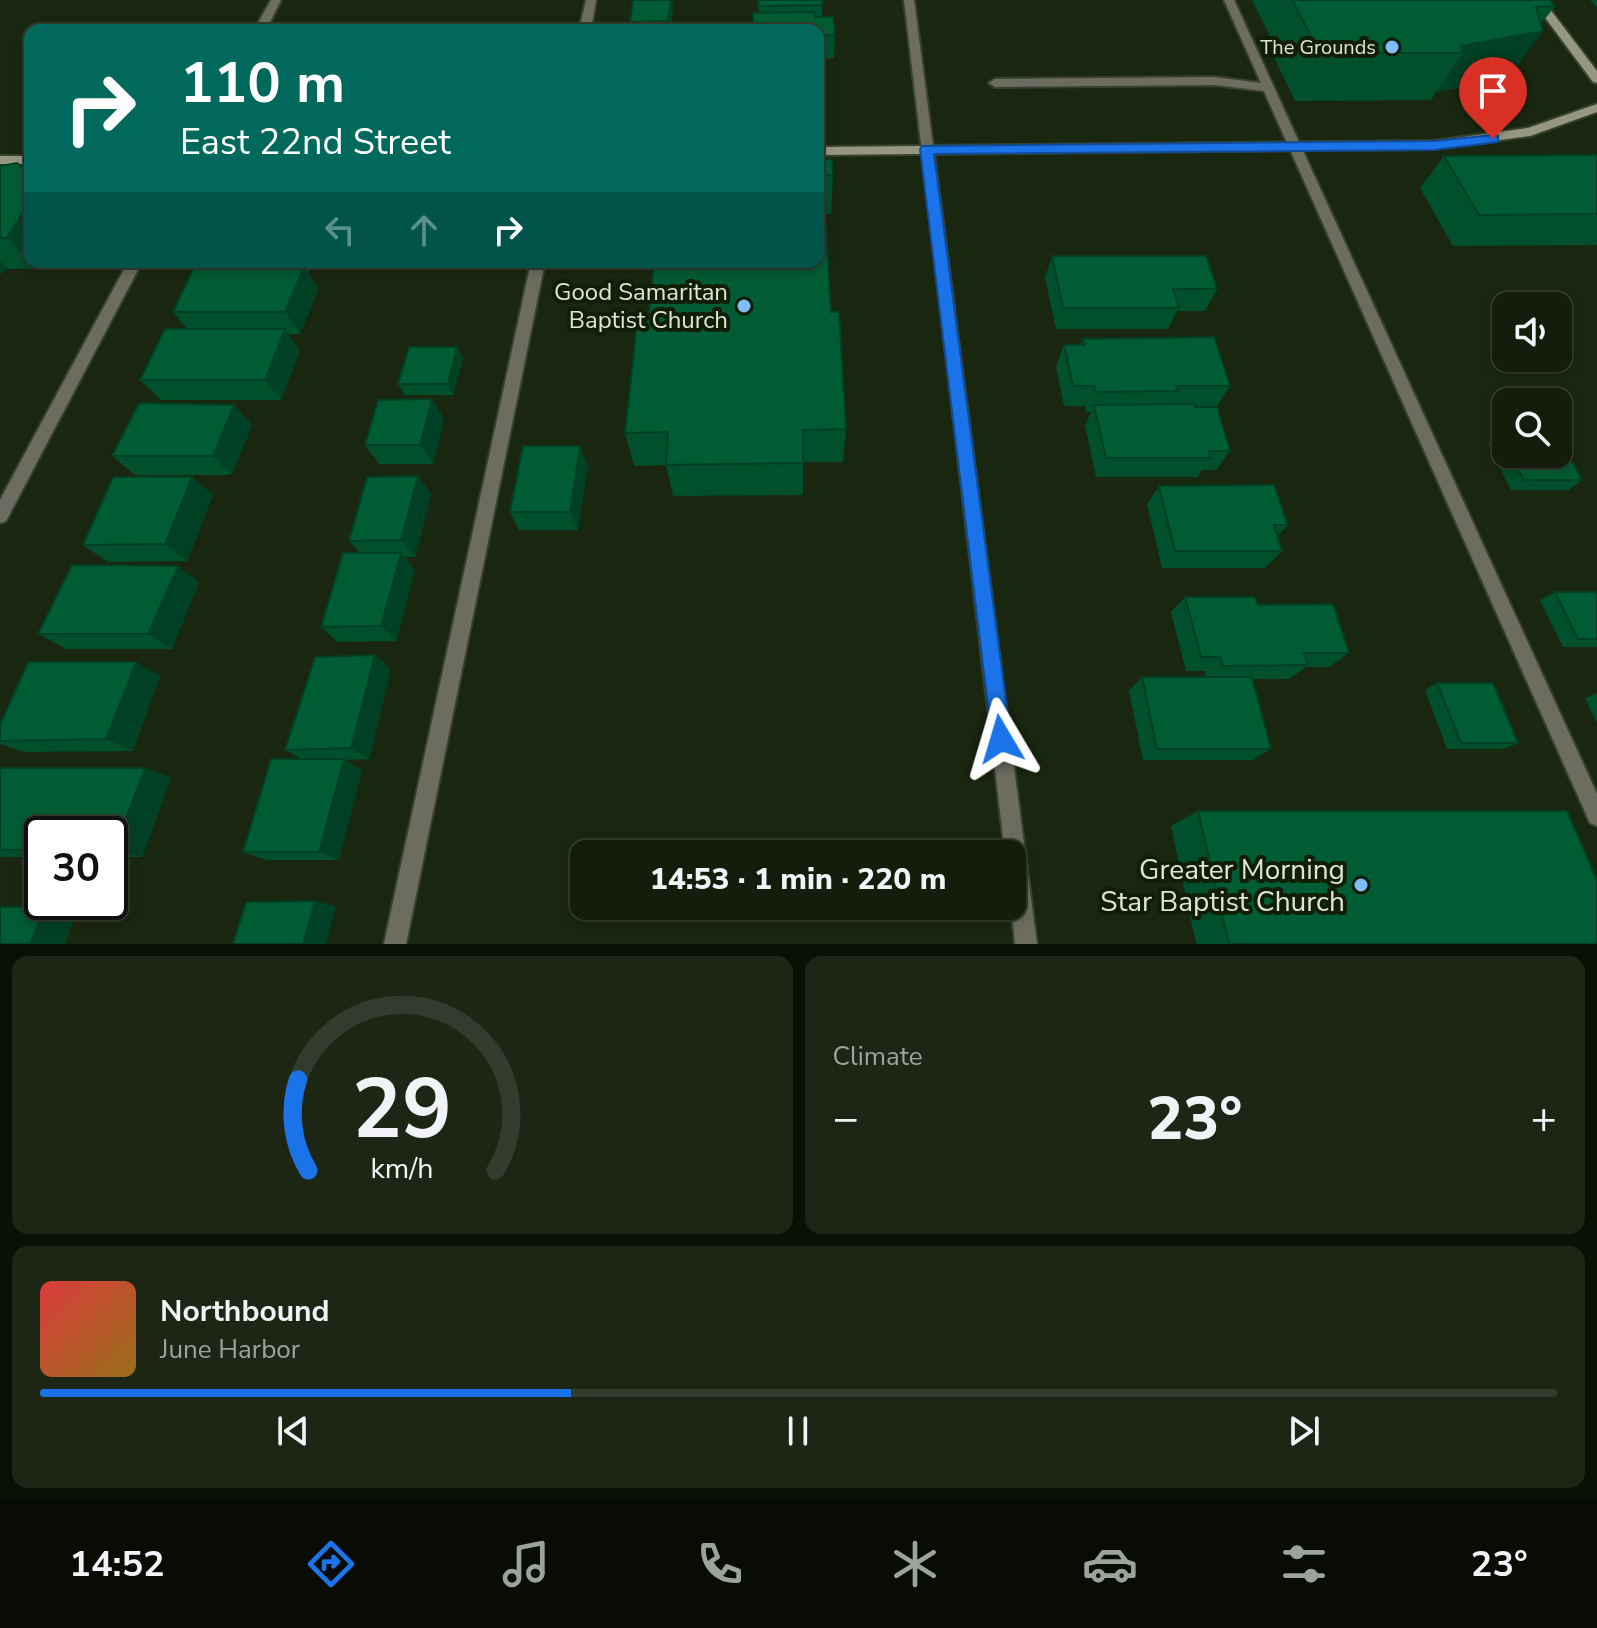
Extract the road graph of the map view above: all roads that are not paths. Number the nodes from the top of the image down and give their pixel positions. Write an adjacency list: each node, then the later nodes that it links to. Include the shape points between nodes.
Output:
1 (276, 0): 6 (street)
2 (591, 0): 7 (street)
3 (909, 0): 13 (street)
4 (1229, 0): 10 (street)
5 (1537, 0): 8 (main road)
6 (263, 24)
7 (586, 24)
8 (1597, 79)
9 (995, 83): 10 (street, via 1215,81)
10 (1268, 88): 12 (street)
11 (1597, 108): 12 (main road, via 1493,139)
12 (1294, 146): 13 (main road); 20 (street)
13 (927, 149): 14 (main road); 22 (street)
14 (824, 151)
15 (0, 160): 16 (main road)
16 (24, 160)
17 (132, 268): 19 (street)
18 (537, 268): 21 (street)
19 (0, 516)
20 (1597, 816)
21 (395, 944)
22 (1026, 944)

